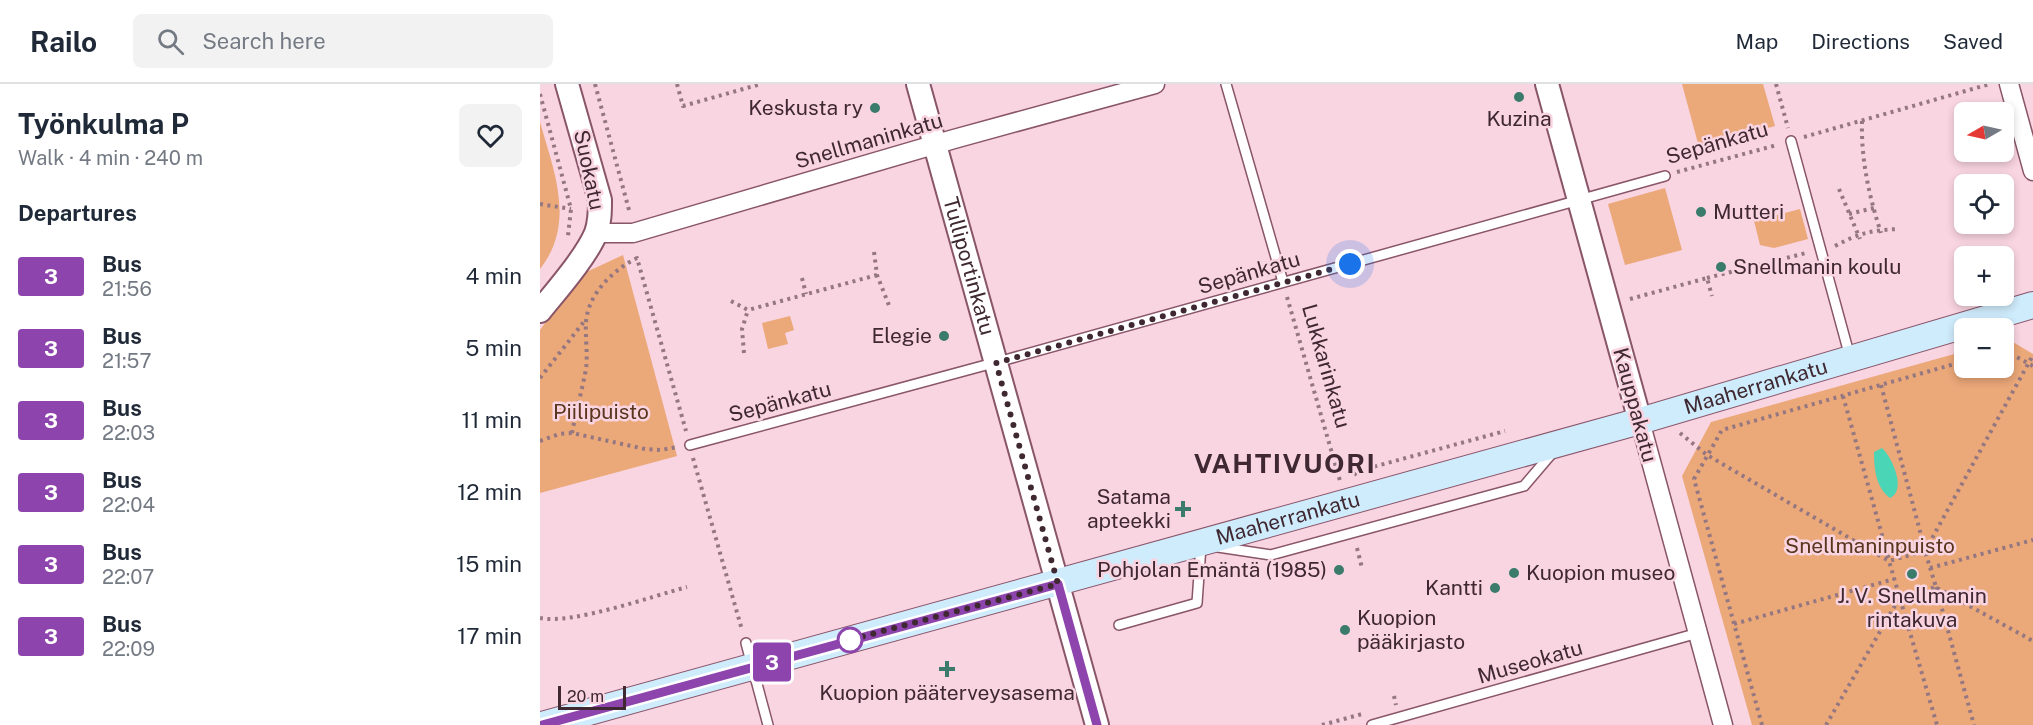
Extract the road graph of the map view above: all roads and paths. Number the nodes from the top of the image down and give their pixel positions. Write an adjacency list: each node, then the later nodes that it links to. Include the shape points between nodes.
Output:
1 (567, 84): 26 (street, Suokatu, via 600,200)
2 (595, 84): 22 (path)
3 (677, 84): 4 (path, via 683,106)
4 (761, 84)
5 (918, 84): 15 (street, Tulliportinkatu)
6 (1155, 84): 15 (street, Snellmaninkatu)
7 (1226, 84): 34 (lane, Lukkarinkatu)
8 (1547, 84): 19 (street, Kauppakatu)
9 (1776, 84): 14 (path)
10 (1990, 84): 13 (path, Sepänkatu)
11 (2009, 84): 16 (street)
12 (540, 94): 20 (path, via 571,209)
13 (1862, 121): 14 (path, Sepänkatu); 21 (path, via 1864,174)
14 (1791, 141): 17 (path, Sepänkatu); 29 (lane)
15 (935, 146): 26 (street, Snellmaninkatu, via 633,233); 48 (street, Tulliportinkatu)
16 (2033, 171)
17 (1665, 176): 19 (lane, Sepänkatu)
18 (1839, 189): 23 (path)
19 (1579, 200): 34 (lane, Sepänkatu); 54 (street, Kauppakatu)
20 (540, 204)
21 (1874, 208): 23 (path); 25 (path)
22 (629, 210)
23 (1849, 214): 27 (path)
24 (1899, 229): 25 (path)
25 (1881, 231): 27 (path)
26 (596, 233): 42 (street, Suokatu)
27 (1859, 236): 29 (path)
28 (874, 252): 31 (path)
29 (1821, 252): 33 (path); 47 (lane)
30 (637, 258): 43 (path, via 623,265 605,283)
31 (877, 275): 35 (path); 40 (path)
32 (802, 278): 35 (path)
33 (1707, 278): 36 (path); 37 (path)
34 (1283, 282): 48 (lane, Sepänkatu); 56 (path, Lukkarinkatu, via 1341,485 1358,471)
35 (806, 294): 41 (path)
36 (1712, 296)
37 (1626, 300)
38 (731, 301): 41 (path)
39 (2033, 305): 47 (main road, Maaherrankatu)
40 (890, 308)
41 (748, 310): 44 (path, via 742,329)
42 (540, 311)
43 (586, 319): 51 (path); 57 (path, via 586,367)
44 (744, 353)
45 (2014, 355): 50 (path)
46 (2033, 355): 50 (path)
47 (1850, 359): 54 (main road, Maaherrankatu)
48 (996, 363): 59 (lane, Sepänkatu); 69 (street, Tulliportinkatu)
49 (1954, 364): 52 (path)
50 (2031, 364): 64 (path)
51 (540, 378)
52 (1881, 385): 53 (path); 64 (path)
53 (1843, 396): 60 (path, via 1722,430); 65 (path)
54 (1640, 421): 62 (main road, Maaherrankatu); 76 (street, Kauppakatu)
55 (1675, 429): 60 (path)
56 (1506, 431)
57 (572, 433): 58 (path); 59 (path, via 645,449)
58 (540, 441)
59 (690, 445)
60 (1707, 455): 65 (path); 74 (path, via 1694,479)
61 (2033, 540): 67 (path)
62 (1201, 544): 69 (main road, Maaherrankatu); 75 (lane, via 1197,603)
63 (1357, 548): 66 (path)
64 (1925, 550): 65 (path); 67 (path)
65 (1889, 561): 68 (path)
66 (1362, 568)
67 (1930, 568): 71 (path)
68 (1894, 579): 72 (path); 74 (path)
69 (1058, 584): 79 (main road, Maaherrankatu); 83 (street, Tulliportinkatu)
70 (687, 587): 73 (path, via 576,616)
71 (1936, 587): 72 (path); 77 (path); 89 (path)
72 (1900, 597): 87 (path); 88 (path)
73 (540, 618)
74 (1734, 624): 86 (path)
75 (1119, 625)
76 (1698, 633): 80 (lane, Museokatu); 85 (street, Kauppakatu)
77 (2033, 641)
78 (746, 642): 79 (lane)
79 (752, 668): 81 (main road, Maaherrankatu); 82 (lane)
80 (1401, 721): 84 (lane, Museokatu)
81 (542, 725)
82 (768, 725)
83 (1097, 725)
84 (1372, 725)
85 (1723, 725)
86 (1762, 725)
87 (1826, 725)
88 (1937, 725)
89 (1974, 725)

